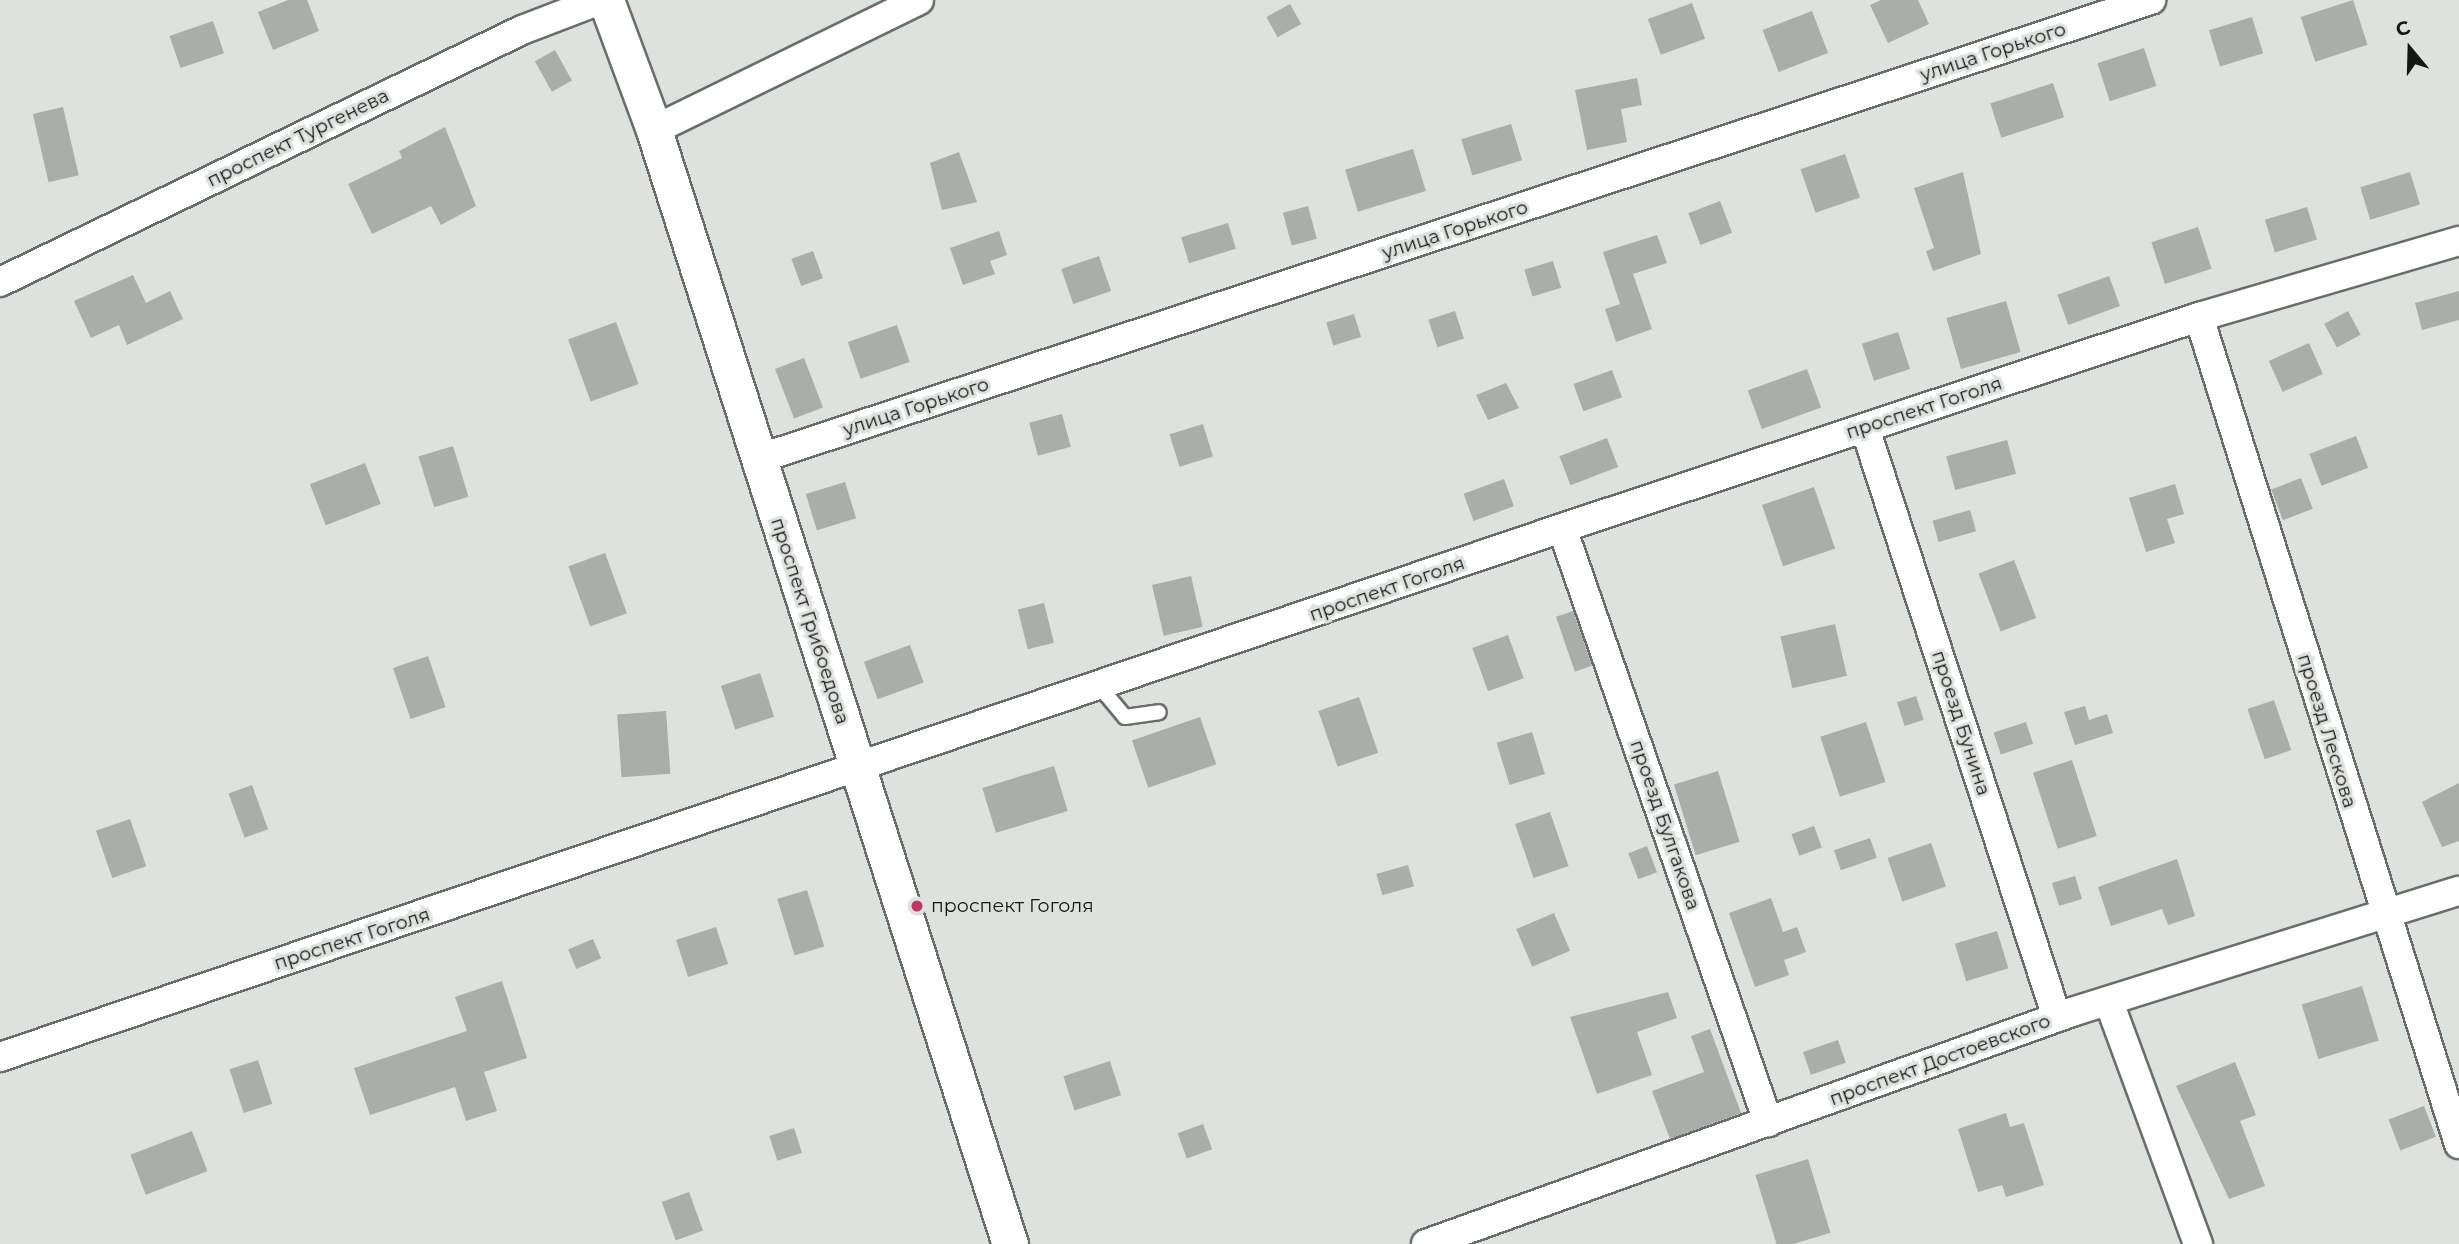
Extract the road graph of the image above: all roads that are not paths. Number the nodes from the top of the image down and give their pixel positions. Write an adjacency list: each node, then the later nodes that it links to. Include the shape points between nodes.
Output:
1 (600, 0): 7 (street, проспект Тургенева, via 522,30)
2 (606, 0): 5 (street, проспект Грибоедова)
3 (919, 0): 5 (street)
4 (2151, 0): 10 (street, улица Горького)
5 (654, 130): 10 (street, проспект Грибоедова)
6 (2459, 241): 8 (street, проспект Гоголя)
7 (0, 282)
8 (2199, 317): 9 (street, проспект Гоголя); 16 (street, проезд Лескова)
9 (1865, 428): 11 (street, проспект Гоголя); 18 (street, проезд Бунина)
10 (758, 459): 14 (street, проспект Грибоедова)
11 (1562, 528): 12 (street, проспект Гоголя); 20 (street, проезд Булгакова)
12 (1100, 687): 13 (lane, via 1125,717); 14 (street, проспект Гоголя)
13 (1159, 712)
14 (859, 771): 19 (street, проспект Гоголя); 22 (street, проспект Грибоедова)
15 (2459, 891): 16 (street, проспект Достоевского)
16 (2384, 916): 17 (street, проспект Достоевского); 21 (street, проезд Лескова)
17 (2109, 1002): 18 (street, проспект Достоевского); 24 (street)
18 (2057, 1018): 20 (street, проспект Достоевского)
19 (0, 1057)
20 (1768, 1122): 23 (street, проспект Достоевского)
21 (2459, 1144)
22 (1010, 1244)
23 (1426, 1244)
24 (2198, 1244)

